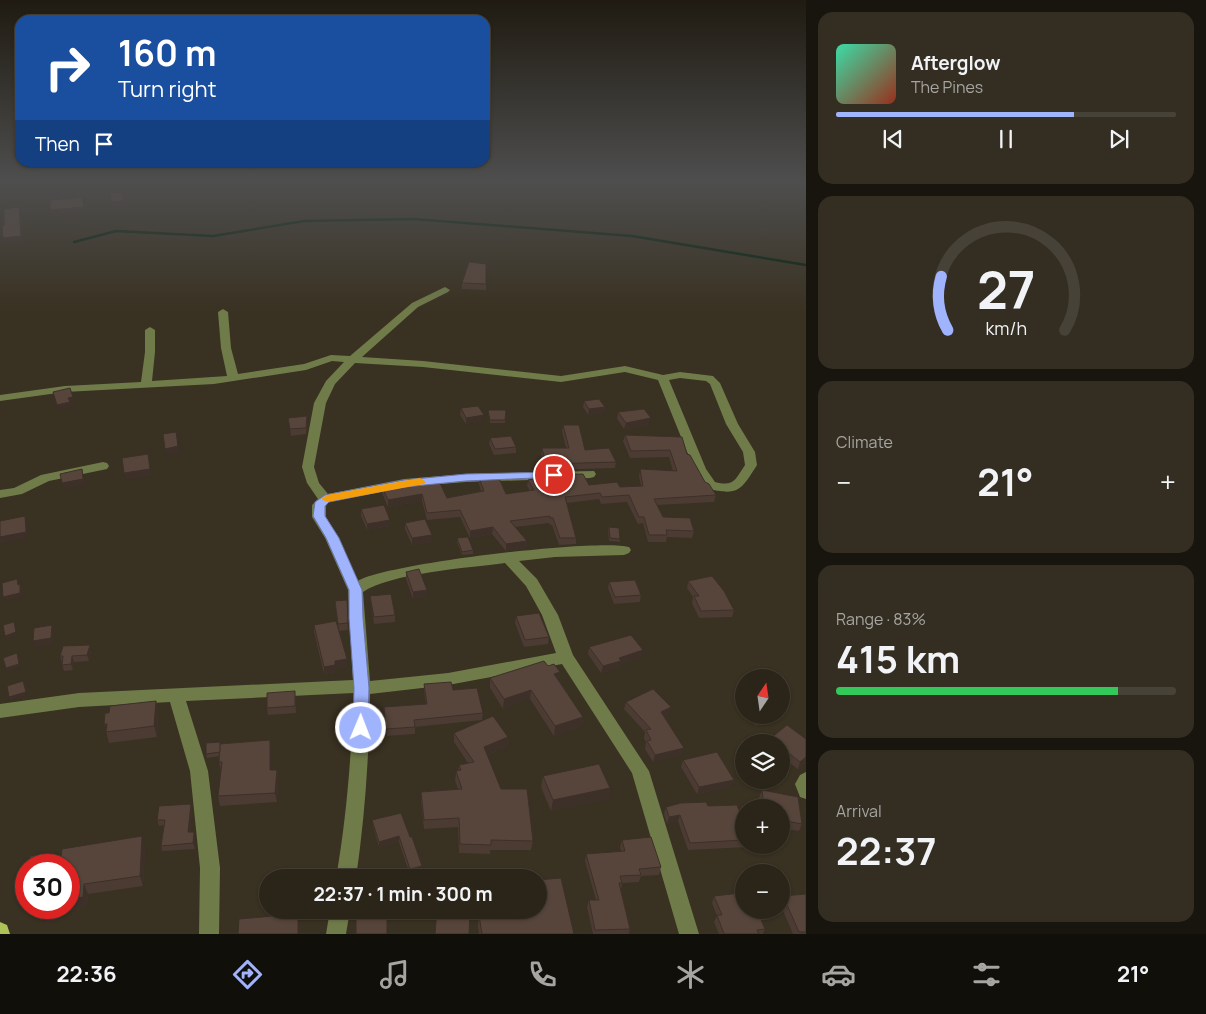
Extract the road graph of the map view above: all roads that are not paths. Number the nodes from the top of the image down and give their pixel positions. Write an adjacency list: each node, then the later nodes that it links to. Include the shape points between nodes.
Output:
1 (445, 290): 4 (street, via 415,305)
2 (223, 312): 5 (street, via 226,348)
3 (150, 330): 7 (street)
4 (353, 359): 5 (street, via 331,358 306,367); 6 (street, via 561,379 625,369); 12 (street, via 330,383 320,403 308,467)
5 (233, 377): 7 (street)
6 (663, 378): 6 (street, via 699,376 715,383 732,424 749,452 751,465 738,484 727,489 710,484 700,469)
7 (146, 384): 8 (street, via 65,388)
8 (0, 398)
9 (103, 466): 11 (street, via 45,478 17,491)
10 (590, 474): 12 (street, via 404,483)
11 (0, 494)
12 (325, 499): 15 (street, via 319,505 319,516)
13 (624, 550): 14 (street, via 555,552)
14 (508, 558): 15 (street, via 398,574 368,582); 16 (street, via 532,583 550,615)
15 (356, 590): 17 (street)
16 (566, 657): 17 (street, via 448,679); 26 (street, via 640,771)
17 (362, 688): 18 (street); 22 (street, via 356,822)
18 (176, 695): 19 (street, via 78,700); 24 (street, via 199,771 210,868)
19 (0, 711)
20 (806, 780): 21 (street)
21 (806, 790)
22 (348, 869)
23 (338, 919): 25 (street)
24 (208, 934)
25 (336, 934)
26 (689, 934)

